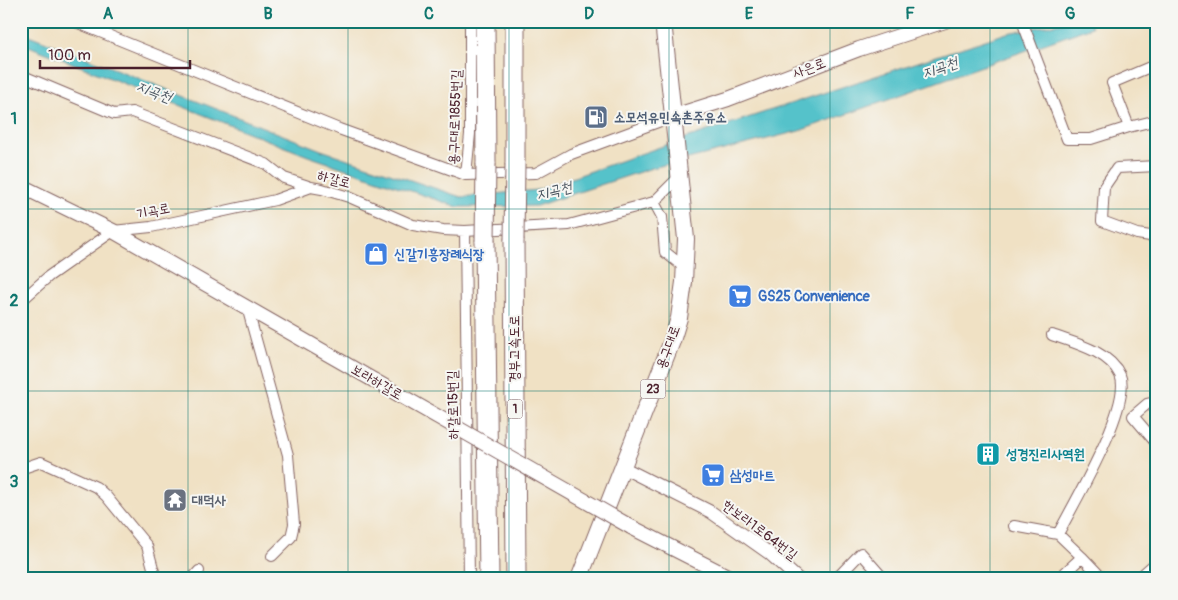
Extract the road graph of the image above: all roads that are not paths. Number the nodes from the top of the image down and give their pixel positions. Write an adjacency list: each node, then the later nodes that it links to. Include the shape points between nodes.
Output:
1 (73, 21): 14 (street, via 339,129)
2 (470, 21): 14 (street, 용구대로1855번길, via 470,134)
3 (484, 21): 37 (highway, 경부고속도로 / 1, bridge)
4 (515, 21): 38 (highway, 경부고속도로 / 1, bridge)
5 (663, 21): 11 (main road, 23)
6 (945, 21): 11 (main road, 사은로, via 728,98)
7 (1022, 21): 12 (street, via 1067,139 1091,139)
8 (1157, 64): 12 (street, via 1112,83)
9 (21, 75): 17 (street, 하갈로, via 114,114 132,112 174,128 266,164 284,178)
10 (1157, 120): 12 (street)
11 (674, 123): 14 (street, 용구대로1855번길, via 571,154 536,173); 15 (main road, 23)
12 (1128, 127)
13 (1157, 166): 21 (street, via 1117,168 1104,187 1102,221 1136,234)
14 (466, 175)
15 (680, 184): 18 (street); 22 (main road, 용구대로 / 23, via 686,239)
16 (21, 186): 20 (main road, 보라하갈로)
17 (310, 187): 19 (street, 하갈로, via 348,197 413,224 443,230); 20 (street, 기곡로, via 275,200 151,227)
18 (654, 202): 19 (street, 하갈로, via 568,225); 22 (street, via 662,217 665,252)
19 (465, 230): 36 (street, 하갈로15번길)
20 (113, 231): 23 (street, 기곡로); 24 (main road, 보라하갈로)
21 (1157, 237)
22 (684, 268): 29 (main road, 용구대로 / 23, via 679,318 672,341)
23 (21, 301)
24 (247, 307): 32 (street, via 288,455 294,524 291,537); 40 (main road, 보라하갈로, bridge, via 631,526)
25 (1052, 335): 31 (street, via 1110,362 1120,375 1122,390 1114,420 1097,460)
26 (1157, 402): 27 (street, via 1148,404 1134,416)
27 (1157, 444)
28 (21, 466): 35 (street, via 41,462 96,487 147,546)
29 (622, 467): 39 (main road, 용구대로 / 23); 41 (street, 한보라1로64번길, via 718,516)
30 (1014, 526): 31 (street)
31 (1058, 534): 33 (street)
32 (272, 556)
33 (1082, 558): 44 (street); 45 (street)
34 (1157, 563): 46 (street)
35 (156, 579)
36 (469, 579)
37 (489, 579)
38 (516, 579)
39 (579, 579)
40 (733, 579)
41 (798, 579)
42 (836, 579): 43 (street, via 861,553)
43 (884, 579)
44 (1058, 579)
45 (1103, 579)
46 (1139, 579)

